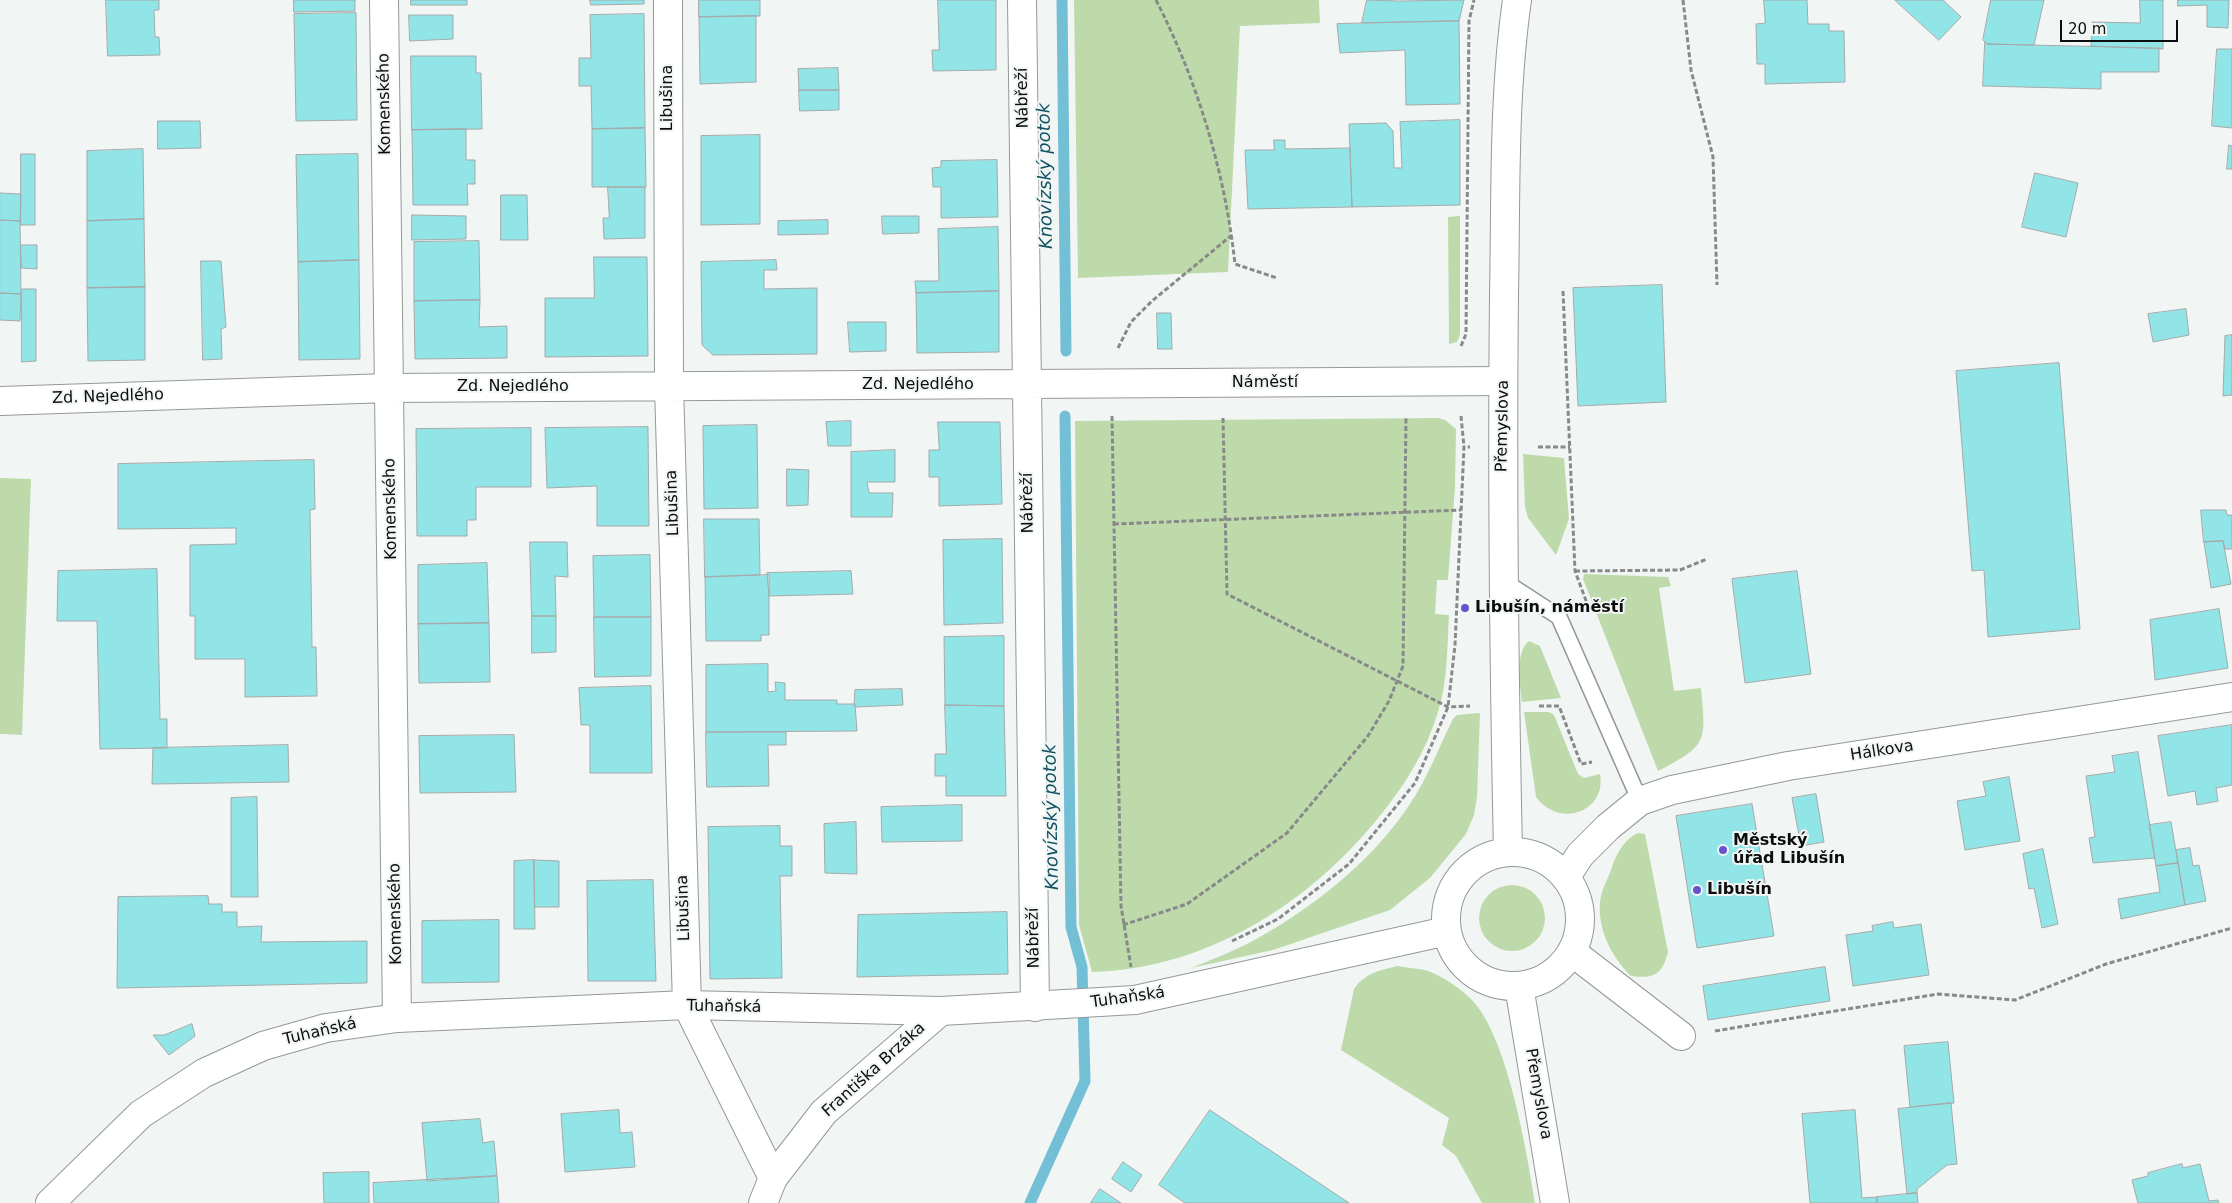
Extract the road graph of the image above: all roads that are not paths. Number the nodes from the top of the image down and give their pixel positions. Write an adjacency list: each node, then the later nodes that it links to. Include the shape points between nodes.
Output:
1 (384, 0): 8 (street, Komenského)
2 (668, 0): 7 (street, Libušina)
3 (1022, 0): 6 (street, Nábřeží)
4 (1517, 0): 5 (street, Přemyslova, via 1508,88)
5 (1503, 381): 6 (street, Náměstí); 10 (street, Přemyslova)
6 (1027, 385): 7 (street, Zd. Nejedlého); 19 (street, Nábřeží)
7 (669, 386): 8 (street, Zd. Nejedlého); 18 (street, Libušina)
8 (389, 388): 9 (street, Zd. Nejedlého); 21 (street, Komenského)
9 (0, 401)
10 (1502, 580): 12 (lane, via 1558,617); 13 (street, Přemyslova)
11 (2232, 697): 12 (street, Hálkova, via 1788,766 1672,790)
12 (1640, 801): 14 (street, Hálkova, via 1594,841)
13 (1508, 852): 14 (street, via 1546,860); 15 (street, via 1481,860 1460,878 1448,903)
14 (1566, 877): 16 (street, via 1581,914)
15 (1447, 931): 17 (street, via 1456,954 1472,973 1494,984); 19 (street, Tuhaňská, via 1124,1001)
16 (1572, 952): 17 (street, via 1556,972); 22 (street)
17 (1520, 986): 26 (street, Přemyslova)
18 (687, 1006): 20 (street, Tuhaňská); 21 (street, Tuhaňská); 23 (street)
19 (1045, 1006): 20 (street, Tuhaňská)
20 (940, 1011): 23 (street, Františka Brzáka, via 824,1112)
21 (397, 1018): 24 (street, Tuhaňská, via 326,1028 263,1046 204,1073 141,1114)
22 (1681, 1036)
23 (773, 1178): 25 (street, Františka Brzáka)
24 (50, 1203)
25 (763, 1203)
26 (1555, 1203)

